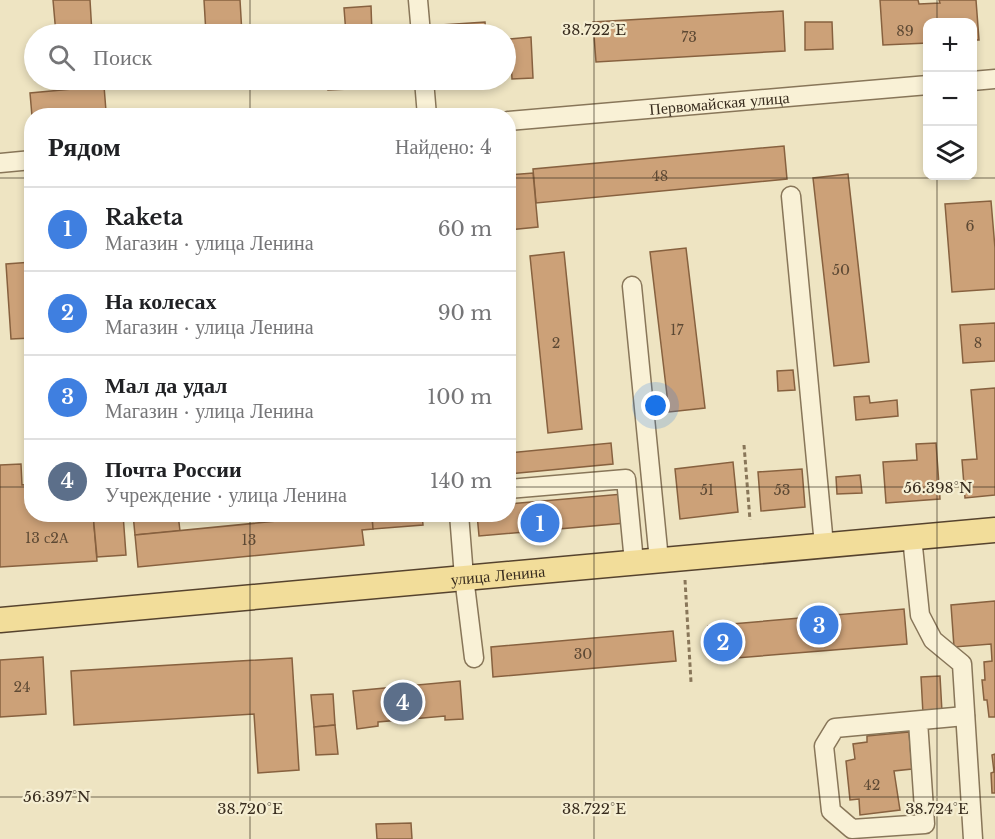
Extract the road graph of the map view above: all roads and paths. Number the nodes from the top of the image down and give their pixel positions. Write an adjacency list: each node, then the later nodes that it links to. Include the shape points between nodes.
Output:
1 (418, 0): 2 (street)
2 (420, 24)
3 (995, 79): 4 (street)
4 (977, 81)
5 (923, 85): 8 (street, Первомайская улица)
6 (425, 90): 7 (street)
7 (426, 108)
8 (516, 120)
9 (24, 161): 10 (street)
10 (0, 163)
11 (791, 196): 19 (street)
12 (632, 286): 20 (street)
13 (744, 445): 15 (path)
14 (516, 488): 21 (street, via 626,479)
15 (750, 520)
16 (460, 522): 22 (street)
17 (995, 530): 18 (main road, улица Ленина)
18 (912, 537): 19 (main road, улица Ленина); 27 (street, via 920,615 933,640 962,664)
19 (824, 545): 20 (main road, улица Ленина)
20 (659, 560): 21 (main road, улица Ленина)
21 (634, 562): 22 (main road, улица Ленина)
22 (464, 577): 24 (main road, улица Ленина); 25 (street)
23 (685, 580): 26 (path)
24 (0, 620)
25 (474, 658)
26 (692, 682)
27 (965, 716): 28 (street); 29 (street)
28 (918, 721): 28 (street, via 835,728 824,746 831,811 852,829 925,824)
29 (973, 839)

